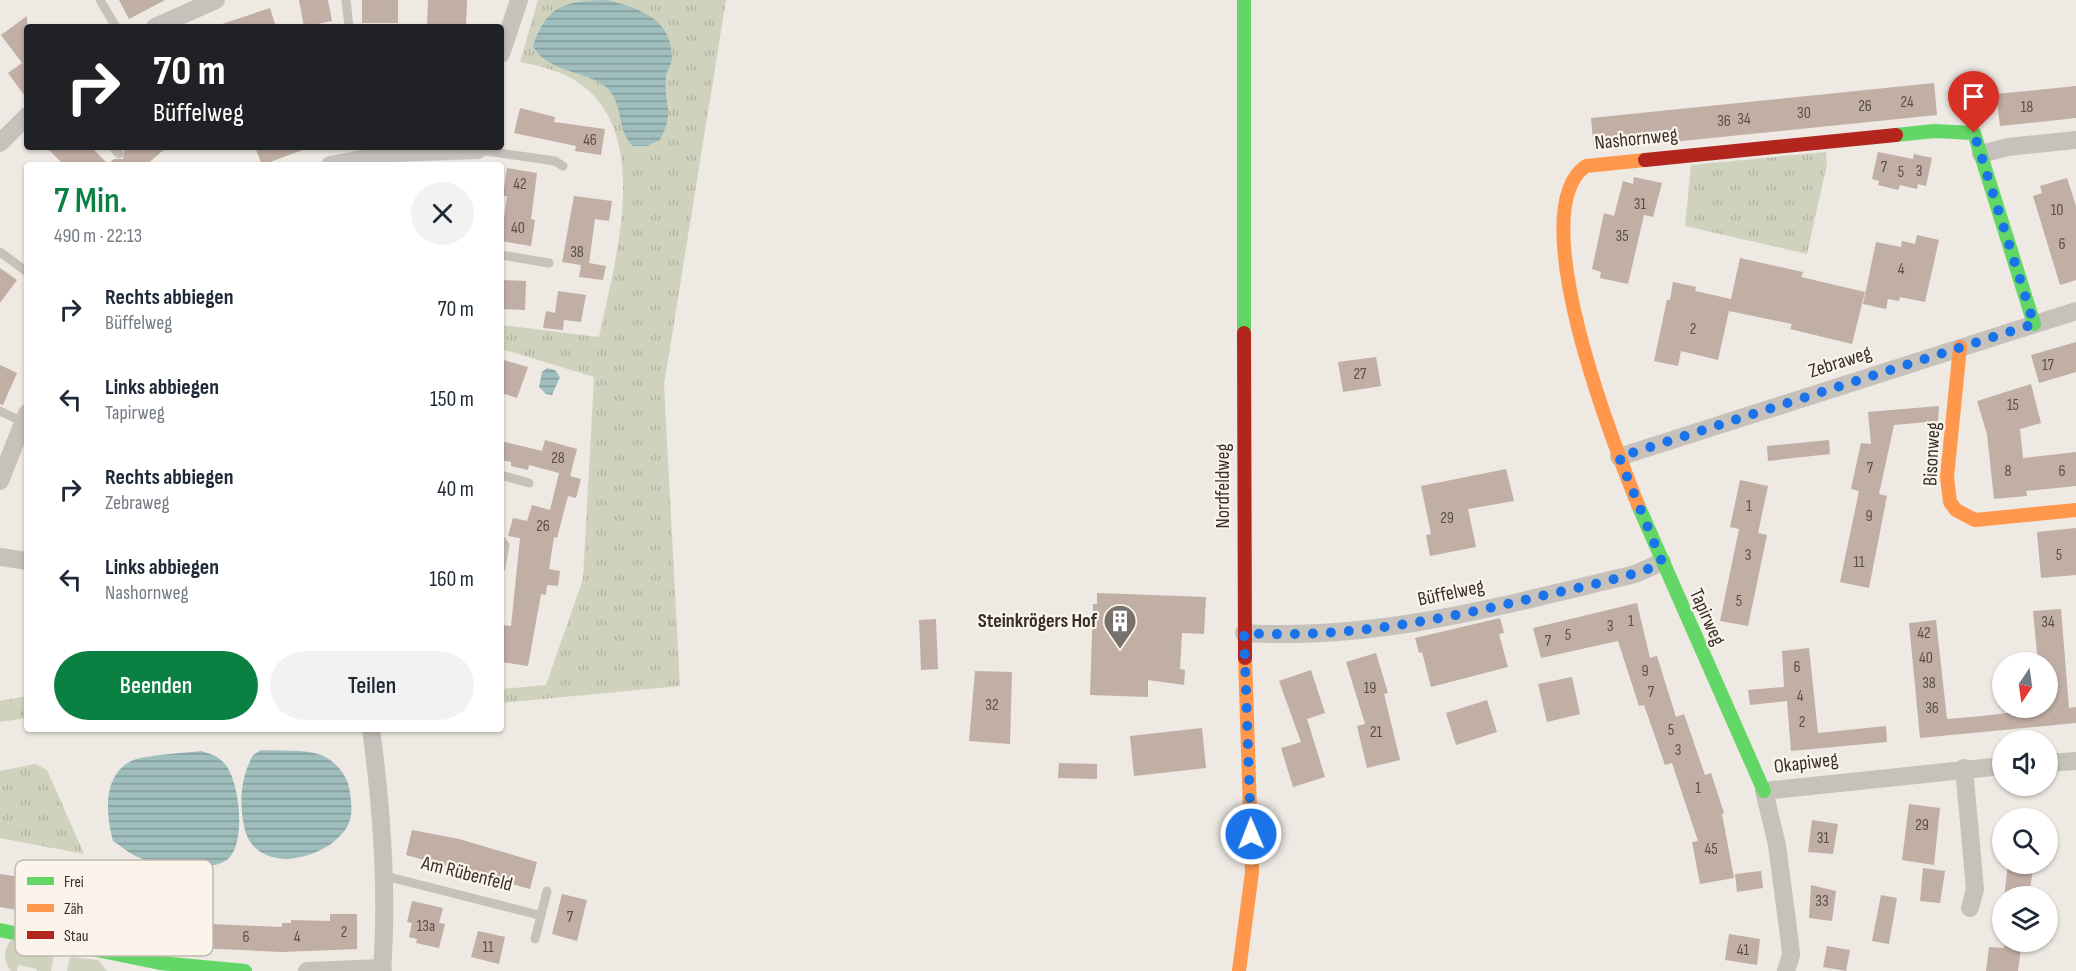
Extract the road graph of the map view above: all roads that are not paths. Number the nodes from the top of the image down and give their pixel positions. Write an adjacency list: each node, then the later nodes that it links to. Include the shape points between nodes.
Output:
1 (100, 0): 7 (lane)
2 (216, 0): 6 (street)
3 (346, 0): 8 (lane)
4 (519, 0): 9 (street)
5 (1244, 0): 35 (street, Nordfeldweg)
6 (176, 23)
7 (114, 24)
8 (349, 24)
9 (504, 45)
10 (24, 119): 12 (street)
11 (2076, 140): 14 (street)
12 (0, 143)
13 (477, 154): 15 (street, via 394,153); 16 (lane, via 555,161)
14 (1981, 154): 22 (street, Nashornweg); 27 (street, Nashornweg, via 1974,133 1934,131 1586,166 1576,172 1565,195 1570,297 1592,384)
15 (346, 162)
16 (562, 166)
17 (0, 252): 20 (lane)
18 (504, 256): 19 (lane)
19 (549, 263)
20 (24, 270)
21 (2076, 311): 22 (street, Zebraweg)
22 (2034, 324): 23 (street, Zebraweg)
23 (1960, 347): 27 (street, Zebraweg); 31 (street, Bisonweg, via 1947,477 1950,502 1975,520)
24 (0, 411): 25 (lane)
25 (24, 418)
26 (24, 421): 29 (street)
27 (1619, 457): 34 (street, Tapirweg)
28 (504, 476): 30 (lane)
29 (0, 481)
30 (529, 483)
31 (2076, 510)
32 (0, 557): 33 (street)
33 (24, 561)
34 (1662, 562): 35 (street, Büffelweg, via 1635,574 1429,622 1333,634); 41 (street, Tapirweg)
35 (1244, 633): 53 (street, Nordfeldweg, via 1252,872)
36 (371, 732): 42 (street)
37 (2076, 761): 38 (street)
38 (2058, 762)
39 (1992, 767): 40 (street, Okapiweg)
40 (1964, 768): 41 (street, Okapiweg); 44 (street, via 1975,889)
41 (1764, 791): 54 (street, Okapiweg, via 1777,845 1790,944)
42 (385, 876): 45 (lane, Am Rübenfeld); 50 (street)
43 (547, 891): 45 (lane)
44 (1970, 908)
45 (539, 915): 48 (lane)
46 (0, 930): 47 (street)
47 (15, 933)
48 (535, 939)
49 (126, 956): 51 (street)
50 (383, 970): 52 (street)
51 (245, 971)
52 (307, 971)
53 (1239, 971)
54 (1786, 971)

